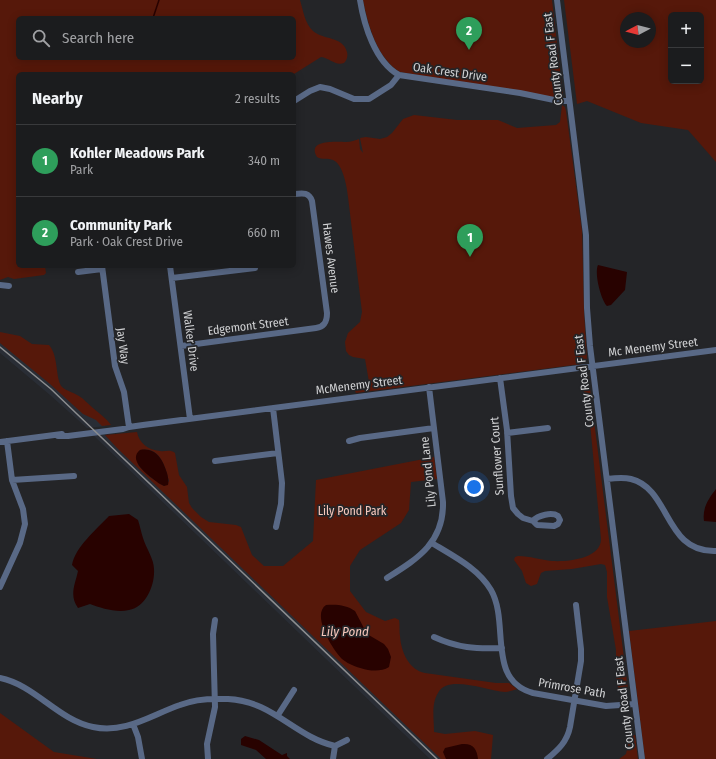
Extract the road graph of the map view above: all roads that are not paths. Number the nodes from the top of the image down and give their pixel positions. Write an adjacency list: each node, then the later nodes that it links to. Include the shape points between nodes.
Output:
1 (360, 0): 3 (street, via 372,42 388,66)
2 (556, 0): 5 (street, County Road F East)
3 (399, 75): 4 (street, Oak Crest Drive, via 390,85 369,99 352,99 320,87); 5 (street, Oak Crest Drive)
4 (296, 100)
5 (569, 101): 17 (street, County Road F East, via 586,235 587,308)
6 (296, 194): 14 (street, Hawes Avenue, via 308,195 312,201 327,313 325,322)
7 (102, 268): 10 (street); 22 (street, Jay Way, via 115,369 124,391)
8 (170, 268): 11 (street, Walker Drive)
9 (255, 268): 11 (street)
10 (78, 272)
11 (172, 278): 15 (street, Walker Drive)
12 (0, 285): 13 (street)
13 (9, 286)
14 (318, 328): 15 (street, Edgemont Street)
15 (181, 346): 21 (street, Walker Drive)
16 (716, 350): 17 (street, Mc Menemy Street)
17 (593, 366): 18 (street, McMenemy Street); 32 (street, County Road F East)
18 (500, 378): 19 (street, McMenemy Street); 25 (street, Sunflower Court)
19 (429, 387): 20 (street, McMenemy Street); 23 (street, Lily Pond Lane)
20 (273, 408): 21 (street, McMenemy Street); 29 (street)
21 (190, 419): 22 (street, McMenemy Street)
22 (129, 427): 26 (street, McMenemy Street, via 108,427 68,432 58,436)
23 (434, 428): 27 (street); 36 (street, Lily Pond Lane, via 443,506 440,527)
24 (548, 428): 25 (street)
25 (507, 433): 34 (street, Sunflower Court, via 513,506 521,517)
26 (7, 441): 28 (street); 33 (street)
27 (350, 441)
28 (0, 442)
29 (278, 453): 30 (street); 35 (street, via 282,489)
30 (215, 461)
31 (74, 476): 33 (street)
32 (607, 479): 37 (street, via 624,478 642,483 651,491 686,542 702,550); 48 (street, County Road F East)
33 (12, 480): 39 (street, via 25,516 24,531)
34 (532, 521)
35 (276, 527)
36 (432, 543): 38 (street, Lily Pond Lane, via 418,557); 43 (street, Primrose Path, via 474,570 489,586 498,610)
37 (716, 551)
38 (386, 578)
39 (0, 587)
40 (576, 605): 47 (street, via 582,655)
41 (215, 620): 46 (street)
42 (434, 637): 43 (street, via 462,647)
43 (502, 648): 47 (street, Primrose Path, via 505,670 520,687 533,693)
44 (0, 678): 50 (street, via 17,684 84,724 108,729)
45 (294, 690): 49 (street)
46 (215, 699): 49 (street, via 248,702); 50 (street, via 181,704); 54 (street, via 207,744)
47 (574, 701): 48 (street, Primrose Path, via 610,706); 56 (street, via 566,739)
48 (635, 704): 57 (street, County Road F East)
49 (278, 715): 52 (street, via 318,741)
50 (133, 724): 53 (street)
51 (347, 740): 52 (street)
52 (335, 746): 55 (street)
53 (142, 759)
54 (208, 759)
55 (333, 759)
56 (547, 759)
57 (642, 759)

